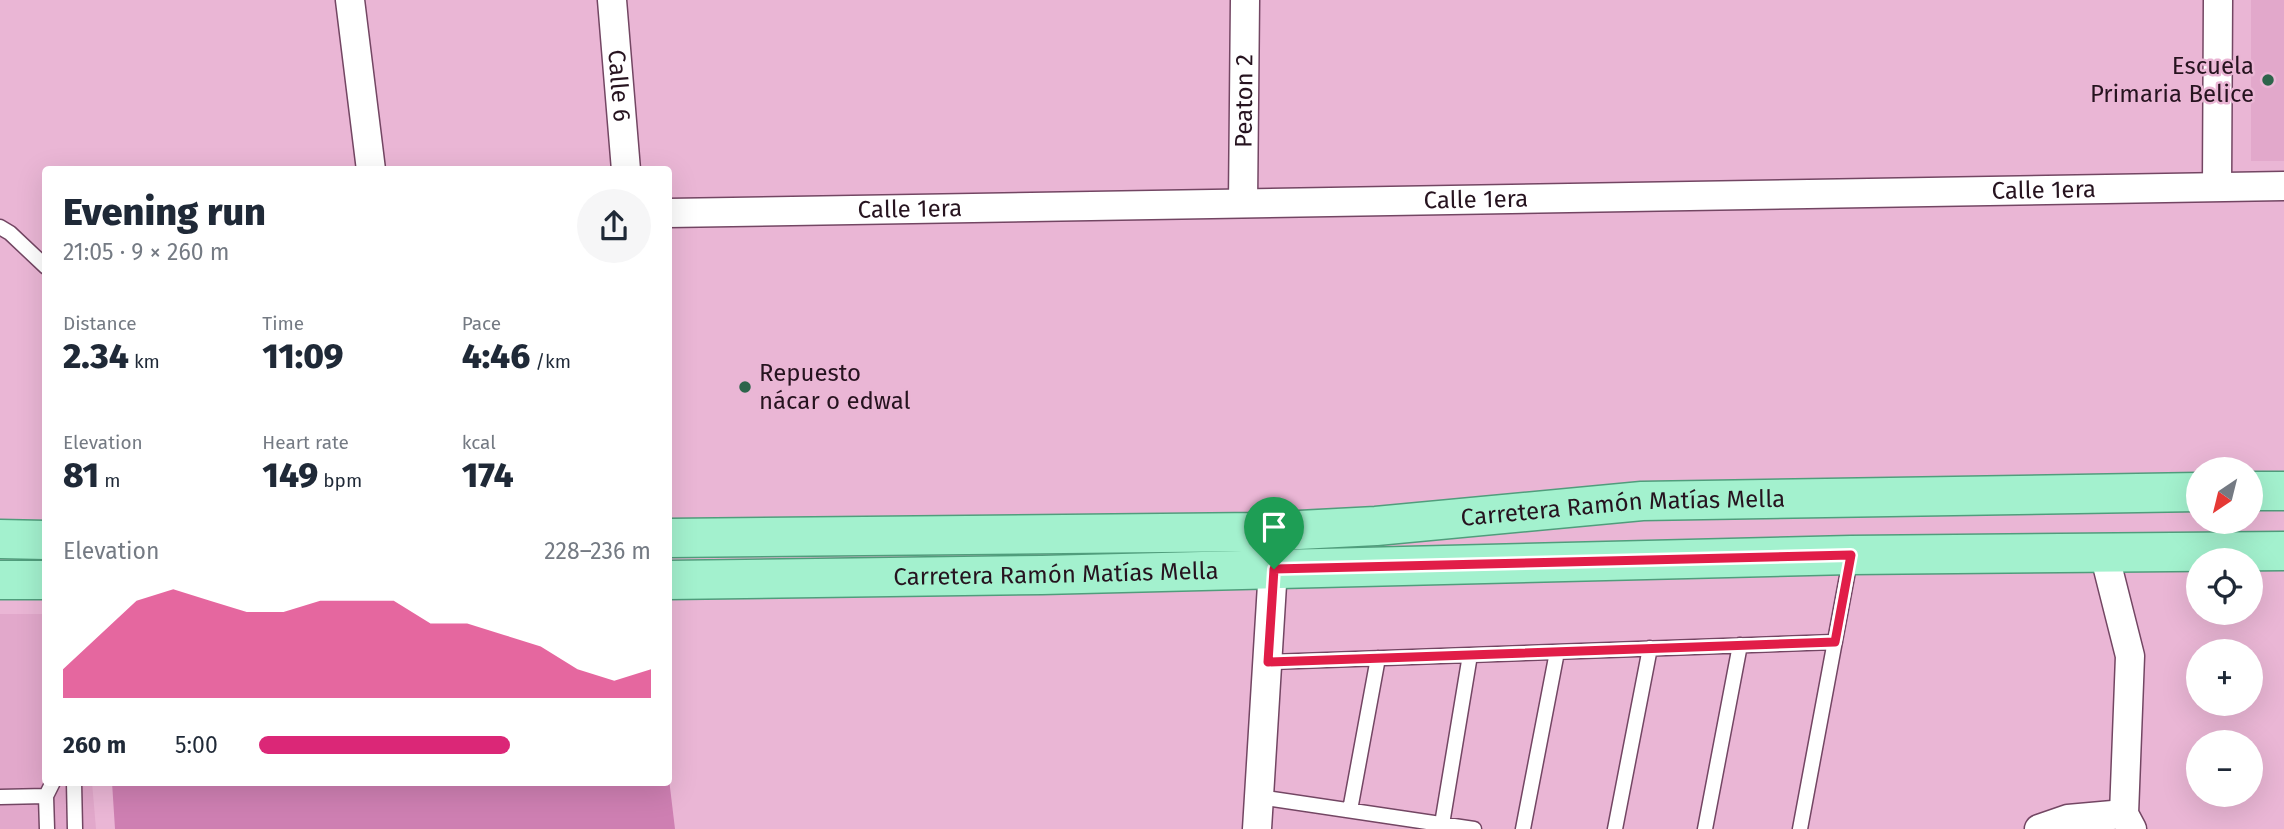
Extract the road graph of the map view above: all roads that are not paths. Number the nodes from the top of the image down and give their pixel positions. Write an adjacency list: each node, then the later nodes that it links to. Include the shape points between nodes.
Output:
1 (350, 0): 5 (street)
2 (612, 0): 6 (street, Calle 6)
3 (1245, 0): 9 (street, Peaton 2)
4 (2218, 0): 7 (street)
5 (371, 166)
6 (626, 166)
7 (2217, 185): 8 (street, Calle 1era); 9 (street, Calle 1era)
8 (2284, 186)
9 (1243, 203): 10 (street, Calle 1era)
10 (672, 213)
11 (0, 228): 12 (lane)
12 (42, 263)
13 (2263, 491): 14 (main road)
14 (2284, 491)
15 (2186, 492): 16 (main road, Carretera Ramón Matías Mella, via 1642,501)
16 (1275, 531): 17 (main road, Carretera Ramón Matías Mella); 23 (street)
17 (672, 538)
18 (0, 539): 19 (main road)
19 (42, 540)
20 (2284, 551): 21 (main road, Carretera Ramón Matías Mella)
21 (2104, 553): 22 (main road, Carretera Ramón Matías Mella); 40 (street, via 2130,656)
22 (1851, 555): 23 (main road, Carretera Ramón Matías Mella); 27 (lane)
23 (1274, 569): 26 (main road, Carretera Ramón Matías Mella); 33 (street)
24 (0, 580): 25 (main road)
25 (42, 580)
26 (672, 580)
27 (1835, 642): 28 (lane); 49 (lane)
28 (1740, 645): 29 (lane); 48 (lane)
29 (1650, 648): 30 (lane); 47 (lane)
30 (1557, 652): 31 (lane); 46 (lane)
31 (1469, 655): 32 (lane); 41 (lane)
32 (1378, 658): 33 (lane); 39 (lane)
33 (1268, 662): 38 (street)
34 (51, 786): 36 (lane)
35 (74, 786): 43 (lane)
36 (46, 796): 37 (lane); 42 (lane)
37 (0, 797)
38 (1259, 797): 39 (lane); 44 (street)
39 (1350, 810): 41 (lane)
40 (2128, 821): 50 (street, via 2068,818)
41 (1442, 824): 45 (lane)
42 (47, 829)
43 (75, 829)
44 (1257, 829)
45 (1474, 829)
46 (1523, 829)
47 (1615, 829)
48 (1705, 829)
49 (1800, 829)
50 (2039, 829)

